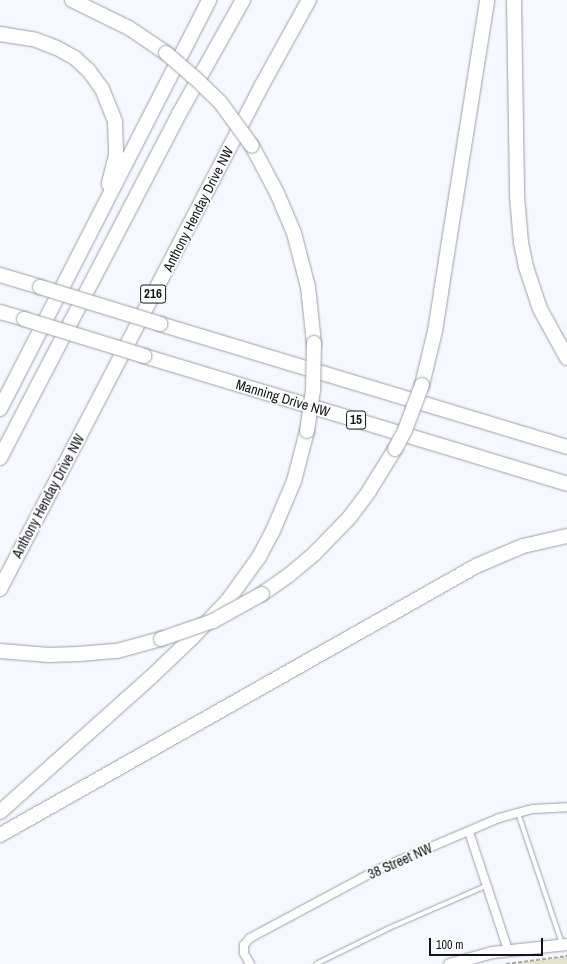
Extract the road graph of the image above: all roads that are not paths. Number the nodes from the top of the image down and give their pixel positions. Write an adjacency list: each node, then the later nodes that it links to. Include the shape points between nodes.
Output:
1 (72, 0): 20 (highway, bridge, via 129,28 166,53 220,102 252,146 277,193 294,233 308,287 314,343 313,390 307,432 294,481 259,557 228,600 151,677)
2 (210, 0): 8 (highway, via 156,101)
3 (243, 0): 14 (highway, via 179,114)
4 (309, 0): 17 (highway, Anthony Henday Drive NW / 216, via 262,85)
5 (487, 0): 18 (highway, bridge, via 440,300 422,385 405,430 369,492 349,518 289,575 262,594 213,621 117,651 49,655)
6 (514, 0): 11 (highway, via 517,189 521,243 540,309)
7 (0, 34): 8 (highway, via 36,40 57,48 75,58 102,89 115,122 116,155 113,174)
8 (98, 219): 12 (highway)
9 (0, 275): 13 (highway, bridge)
10 (0, 312): 15 (highway, Manning Drive NW / 15, bridge)
11 (567, 358)
12 (0, 409)
13 (567, 447)
14 (0, 458)
15 (567, 484)
16 (567, 536): 23 (highway, via 523,546 476,566)
17 (0, 589)
18 (0, 651)
19 (567, 807): 21 (street, 38 Street NW, via 533,809)
20 (0, 812)
21 (518, 813): 22 (street, 38 Street NW, via 499,818); 25 (lane)
22 (469, 832): 24 (street); 27 (street, 38 Street NW, via 377,870 250,938 244,945 244,953)
23 (0, 835)
24 (486, 886): 26 (street); 28 (lane, via 386,929)
25 (565, 944): 26 (street)
26 (508, 950): 29 (street)
27 (250, 964)
28 (316, 964)
29 (449, 964)

